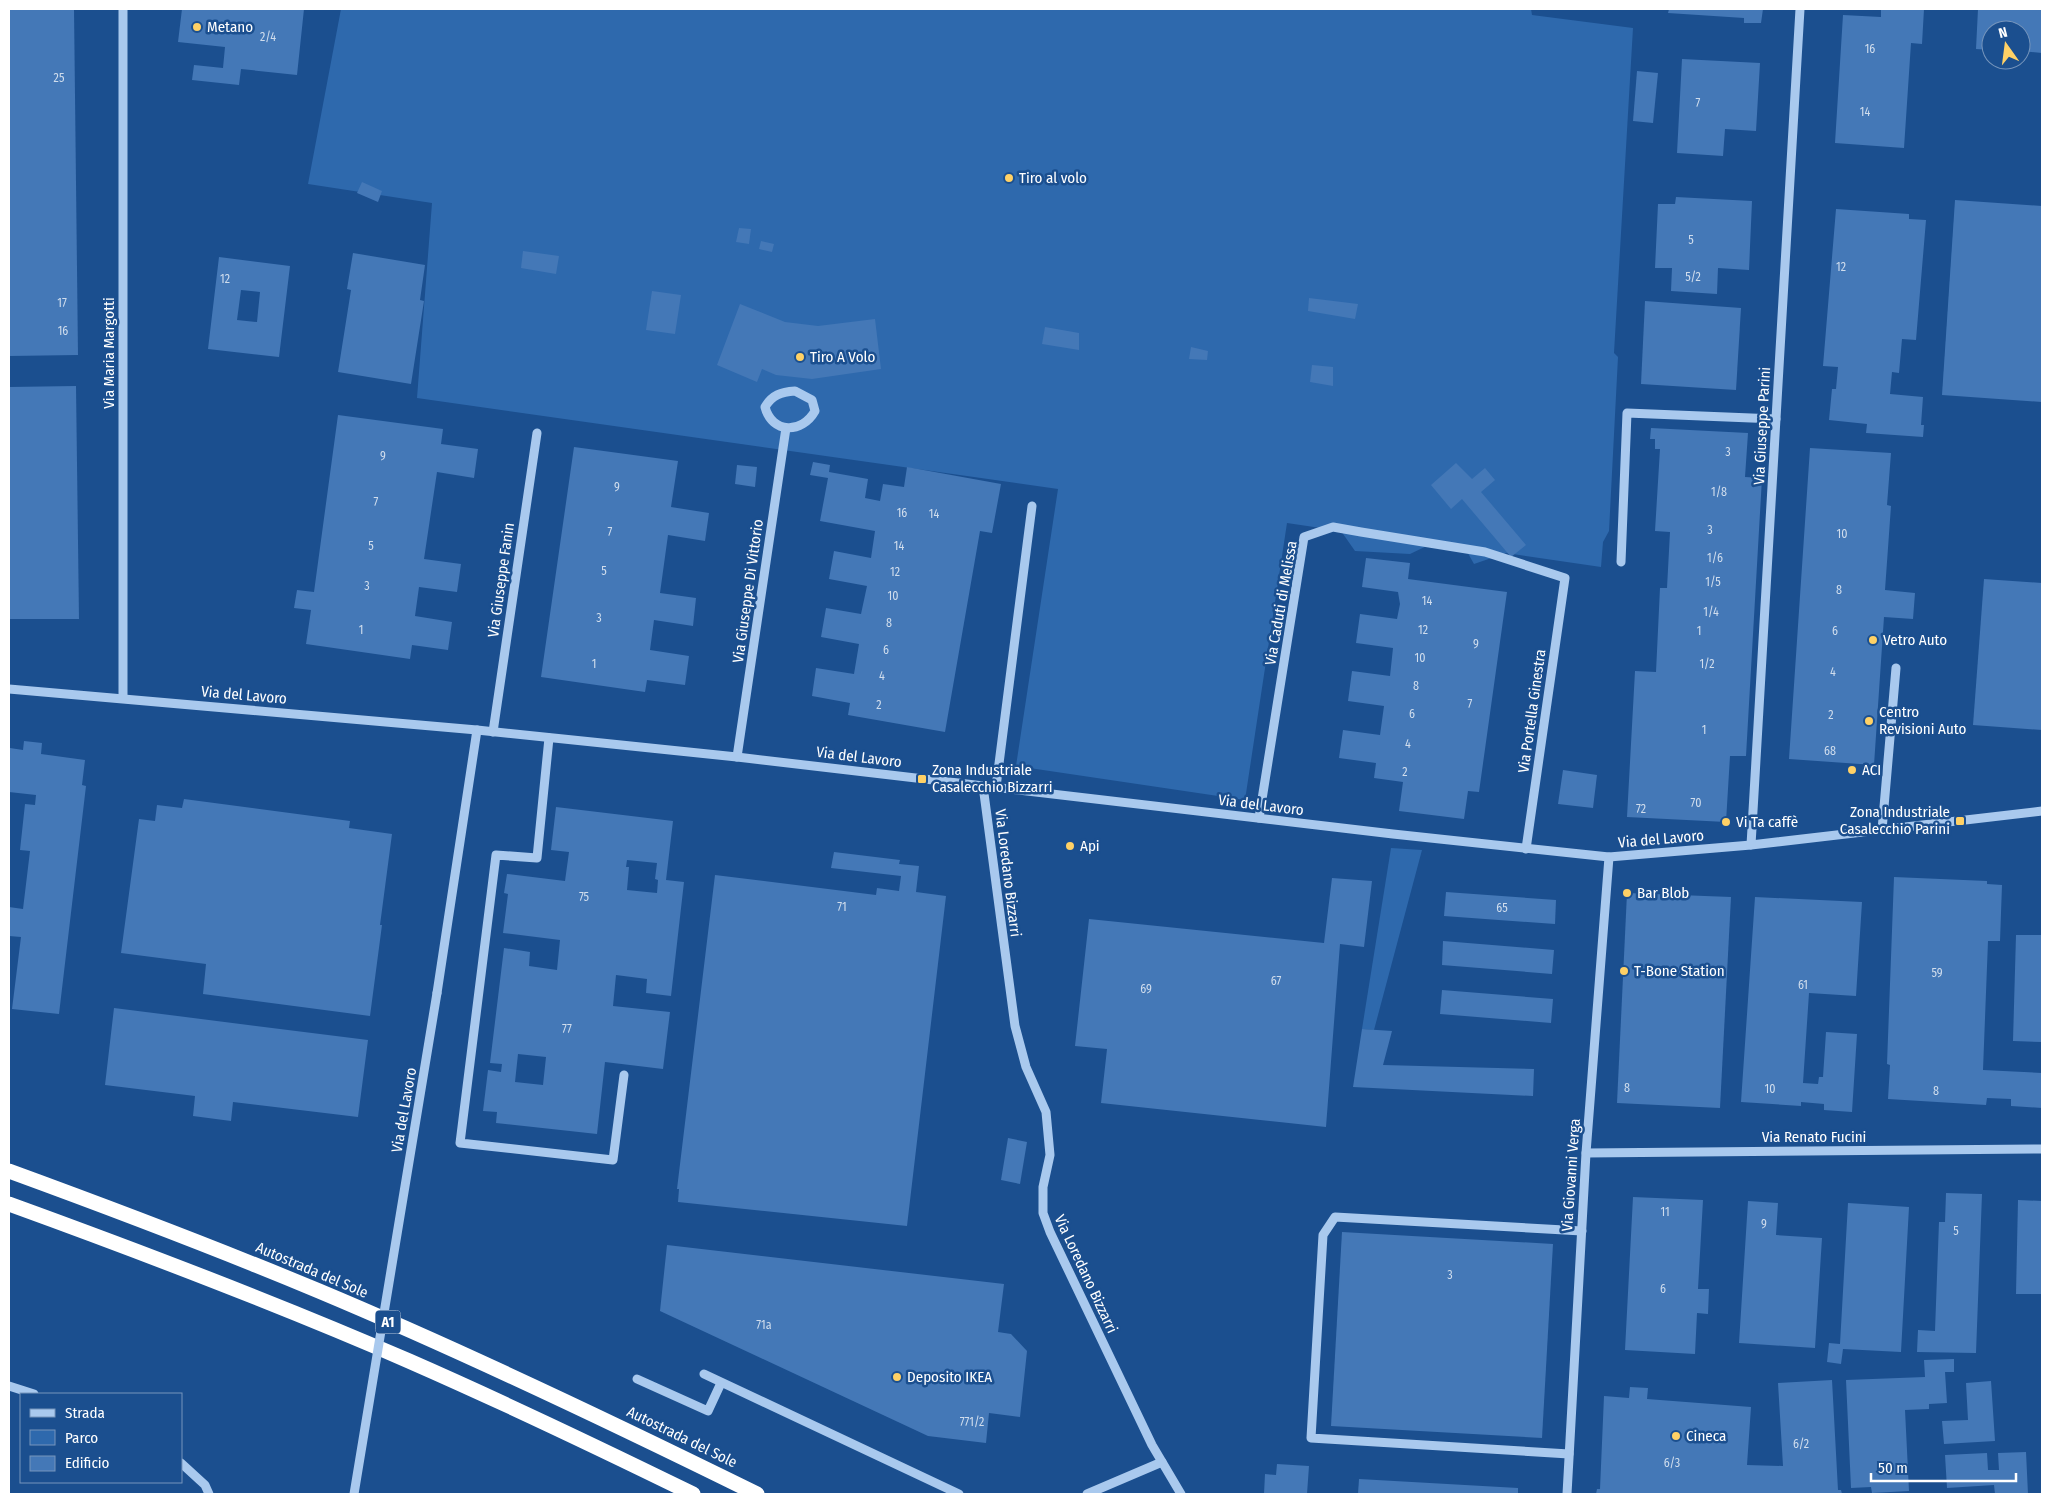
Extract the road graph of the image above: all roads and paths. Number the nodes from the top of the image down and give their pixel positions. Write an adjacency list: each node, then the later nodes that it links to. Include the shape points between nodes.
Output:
1 (123, 9): 11 (street, Via Maria Margotti)
2 (1800, 9): 3 (street, Via Giuseppe Parini)
3 (1776, 419): 7 (street, via 1627,413); 21 (street, Via Giuseppe Parini)
4 (786, 428): 4 (street, via 798,427 810,420 814,411 812,400 795,391 770,398 765,407 767,416); 15 (street, Via Giuseppe Di Vittorio)
5 (537, 433): 13 (street, Via Giuseppe Fanin)
6 (1032, 506): 17 (street)
7 (1621, 562)
8 (1565, 578): 19 (street, Via Caduti di Melissa, via 1485,552 1361,532 1333,528 1304,538); 22 (street, Via Portella Ginestra)
9 (1896, 668): 20 (street)
10 (9, 689): 11 (street, Via del Lavoro)
11 (123, 698): 12 (street, Via del Lavoro)
12 (477, 730): 13 (street, Via del Lavoro); 39 (street, Via del Lavoro, bridge)
13 (493, 732): 14 (street, Via del Lavoro)
14 (549, 738): 15 (street, Via del Lavoro); 24 (street, via 537,858 496,855 460,1143 613,1160)
15 (737, 757): 16 (street, Via del Lavoro)
16 (983, 786): 17 (street, Via del Lavoro); 36 (street, Via Loredano Bizzarri, via 1015,1026 1026,1067 1046,1112 1050,1155 1043,1187 1043,1213)
17 (996, 787): 19 (street, Via del Lavoro)
18 (2042, 811): 20 (street, Via del Lavoro)
19 (1259, 818): 22 (street, Via del Lavoro)
20 (1882, 830): 21 (street, Via del Lavoro)
21 (1751, 845): 23 (street, Via del Lavoro)
22 (1526, 849): 23 (street, Via del Lavoro)
23 (1609, 857): 26 (street, Via Giovanni Verga)
24 (624, 1075)
25 (2042, 1150): 26 (street, Via Renato Fucini)
26 (1586, 1153): 29 (street, Via Giovanni Verga)
27 (9, 1171): 41 (highway, Autostrada del Sole / A1, via 319,1291 580,1407)
28 (9, 1204): 40 (highway, A1, via 110,1240 409,1361)
29 (1582, 1231): 35 (street, Via Giovanni Verga); 35 (street, via 1335,1217 1323,1235 1317,1317 1311,1438)
30 (704, 1374): 32 (street)
31 (637, 1379): 32 (street, via 708,1411)
32 (721, 1383): 42 (street)
33 (9, 1386): 34 (street)
34 (31, 1393)
35 (1569, 1454): 45 (street, Via Giovanni Verga)
36 (1162, 1462): 43 (street); 44 (street, Via Loredano Bizzarri)
37 (182, 1464): 38 (street)
38 (209, 1494)
39 (354, 1494)
40 (693, 1494)
41 (758, 1494)
42 (959, 1494)
43 (1087, 1494)
44 (1181, 1494)
45 (1567, 1494)

